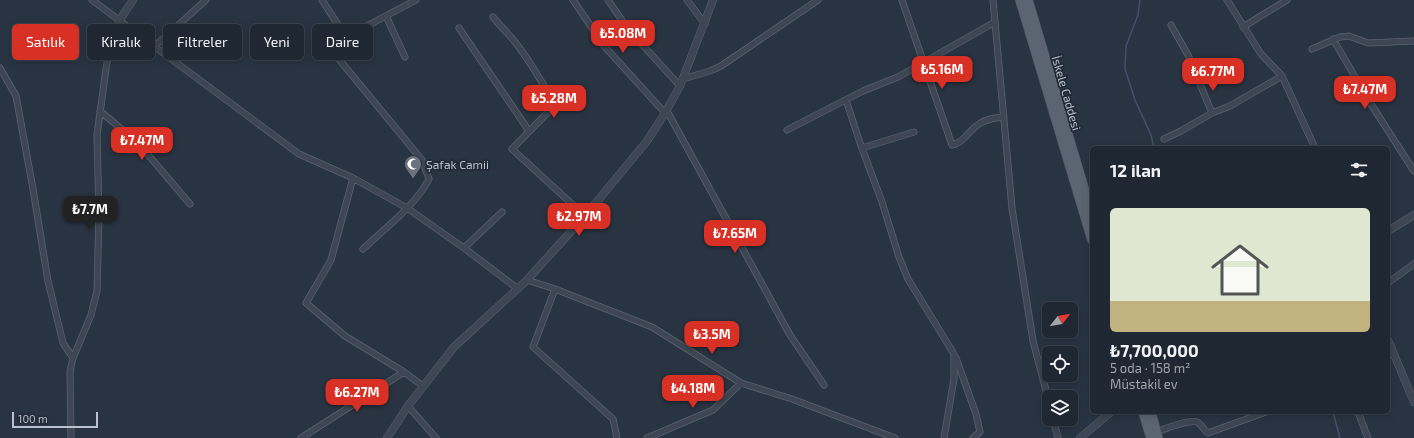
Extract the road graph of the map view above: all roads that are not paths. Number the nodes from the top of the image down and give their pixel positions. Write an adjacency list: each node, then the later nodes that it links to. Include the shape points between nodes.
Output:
1 (92, 0): 19 (street)
2 (133, 0): 19 (street)
3 (206, 0): 30 (street)
4 (322, 0): 22 (street)
5 (573, 0): 41 (street, via 605,46)
6 (608, 0): 38 (street, via 628,29)
7 (687, 0): 24 (street)
8 (713, 0): 24 (street)
9 (818, 0): 38 (street, via 721,66)
10 (902, 0): 35 (street)
11 (993, 0): 20 (street)
12 (1020, 0): 59 (main road)
13 (1028, 0): 54 (main road, İskele Caddesi)
14 (1226, 0): 26 (street)
15 (1287, 0): 26 (street)
16 (413, 1): 17 (street)
17 (386, 16): 23 (street); 33 (street)
18 (493, 17): 45 (street, via 515,41 555,105)
19 (119, 21): 21 (street); 40 (street, via 109,51)
20 (995, 22): 35 (street); 43 (street)
21 (123, 24)
22 (338, 24)
23 (371, 24)
24 (705, 24): 38 (street)
25 (1171, 25): 42 (street, via 1188,55)
26 (1243, 27): 37 (street, via 1261,54)
27 (459, 28): 45 (street)
28 (1333, 40): 29 (street, via 1349,36 1368,43); 32 (street); 50 (street)
29 (1414, 41)
30 (155, 46)
31 (155, 48): 51 (street, via 299,154)
32 (1312, 49)
33 (405, 57)
34 (340, 60): 53 (street, via 422,160 429,179 424,189)
35 (923, 63): 39 (street); 43 (street, via 952,145 958,144 985,120)
36 (0, 68): 69 (street, via 16,96 48,281 63,343)
37 (1282, 76): 42 (street, via 1230,106); 48 (street)
38 (681, 82): 41 (street)
39 (846, 100): 44 (street); 49 (street)
40 (100, 111): 52 (street, via 138,143); 69 (street, via 97,135 97,292 91,315)
41 (666, 112): 57 (street, via 647,140); 72 (street, via 790,335)
42 (1212, 113): 47 (street)
43 (1003, 118): 74 (street, via 1014,224 1034,341)
44 (787, 130)
45 (530, 131): 57 (street, via 512,149)
46 (914, 132): 49 (street)
47 (1164, 139)
48 (1314, 146)
49 (862, 148): 68 (street, via 908,279)
50 (1414, 171)
51 (353, 178): 53 (street); 70 (street, via 331,260 306,303 345,336)
52 (190, 204)
53 (407, 208): 60 (street); 61 (street)
54 (1090, 209)
55 (502, 212): 60 (street)
56 (1414, 214): 58 (street)
57 (585, 216): 63 (street)
58 (1390, 229)
59 (1090, 233)
60 (464, 248): 65 (street)
61 (364, 249)
62 (1414, 264): 64 (street)
63 (527, 280): 65 (street); 66 (street)
64 (1390, 281)
65 (518, 289): 73 (street, via 454,347)
66 (555, 289): 71 (street, via 652,328); 88 (street, via 533,347 613,419)
67 (1390, 345): 75 (street)
68 (954, 354): 91 (street, via 954,379); 92 (street, via 976,414 980,432)
69 (72, 358): 84 (street)
70 (404, 372): 73 (street); 85 (street)
71 (741, 383): 89 (street, via 713,410); 90 (street, via 792,399)
72 (824, 385)
73 (423, 386): 76 (street)
74 (1046, 390)
75 (1414, 402)
76 (408, 406): 86 (street); 87 (street)
77 (1108, 414): 94 (street)
78 (1144, 414): 83 (main road)
79 (1151, 414): 83 (main road)
80 (1260, 414): 83 (street, via 1208,433 1195,421)
81 (1359, 414): 95 (street)
82 (1055, 426): 93 (street)
83 (1155, 436)
84 (71, 438)
85 (302, 438)
86 (387, 438)
87 (436, 438)
88 (617, 438)
89 (647, 438)
90 (895, 438)
91 (944, 438)
92 (973, 438)
93 (1058, 438)
94 (1080, 438)
95 (1368, 438)

